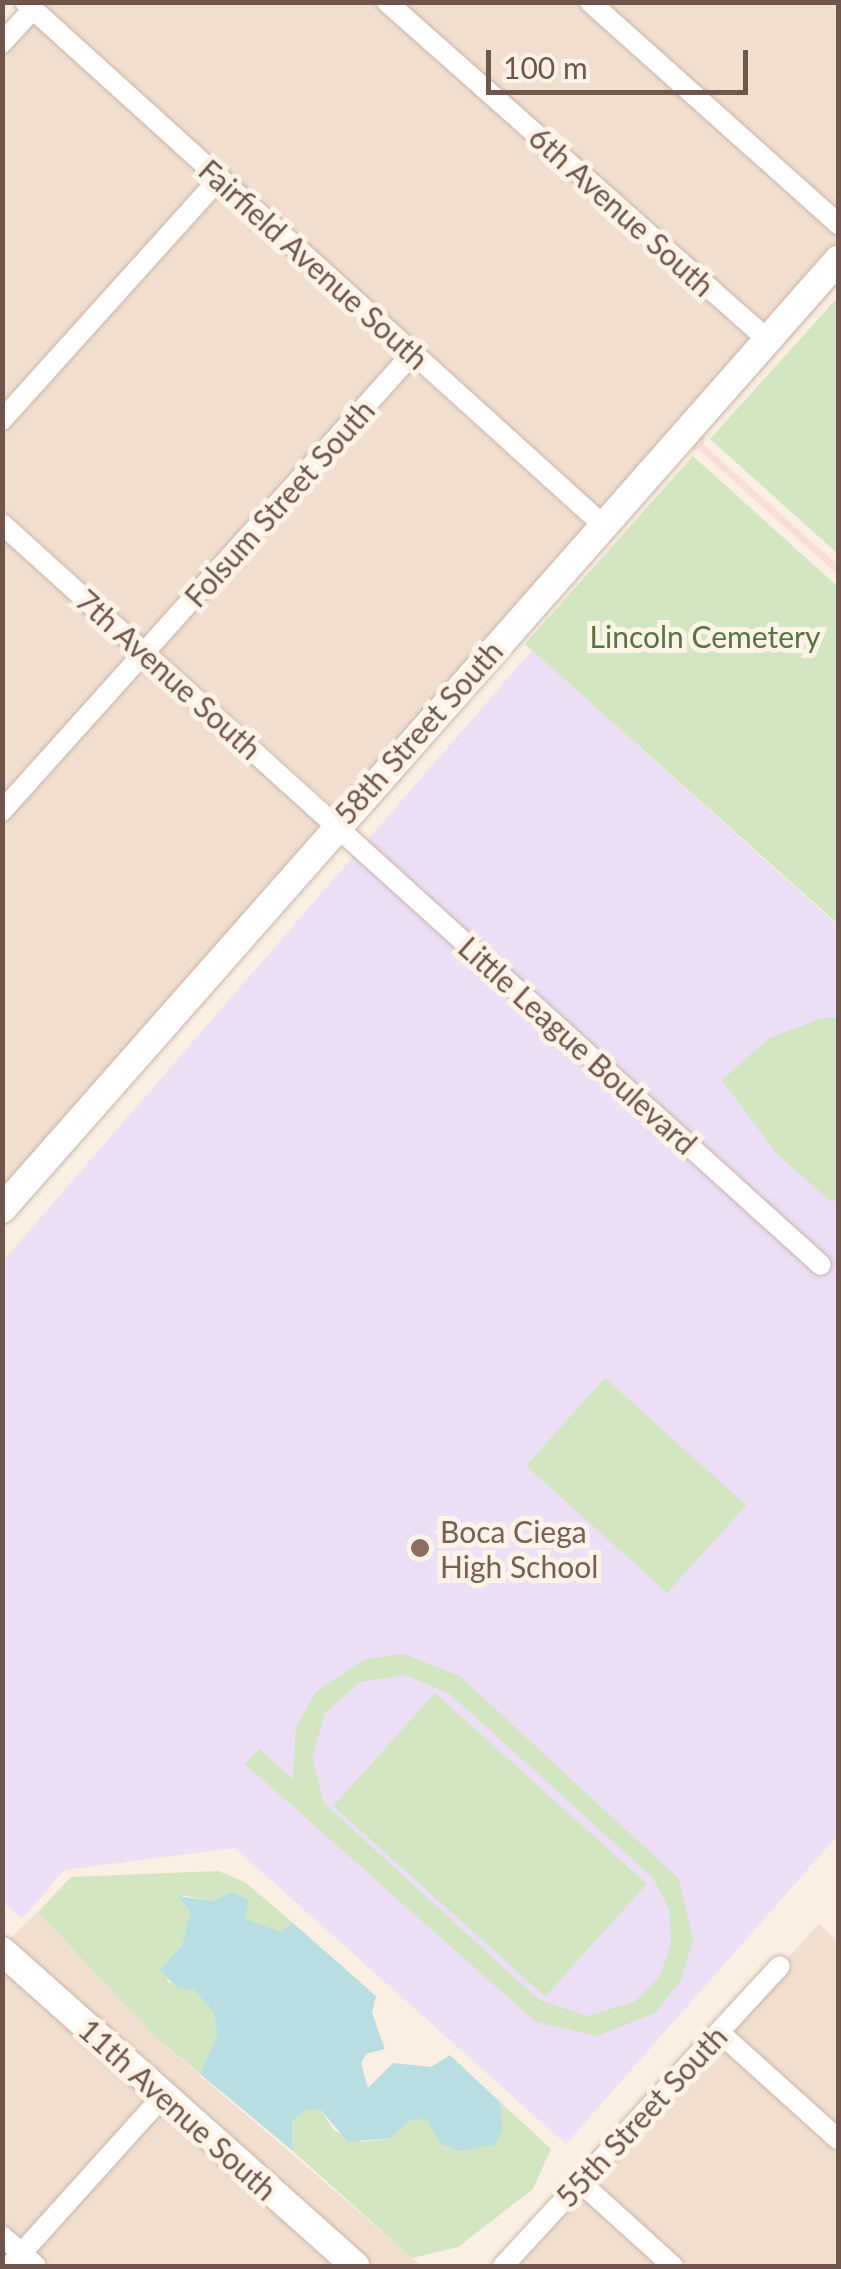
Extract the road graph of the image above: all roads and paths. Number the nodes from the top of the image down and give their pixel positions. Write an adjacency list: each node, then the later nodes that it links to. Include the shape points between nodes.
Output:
1 (388, 2): 8 (street, 6th Avenue South)
2 (590, 2): 6 (street)
3 (29, 6): 4 (street); 5 (street, Fairfield Avenue South)
4 (2, 43)
5 (220, 178): 9 (street, Fairfield Avenue South); 10 (street)
6 (838, 224)
7 (838, 260): 8 (street, 58th Street South)
8 (768, 340): 12 (street, 58th Street South)
9 (412, 354): 12 (street, Fairfield Avenue South); 13 (street, Folsum Street South)
10 (2, 420)
11 (2, 524): 13 (street, 7th Avenue South)
12 (603, 525): 15 (street, 58th Street South)
13 (145, 652): 14 (street, Folsum Street South); 15 (street, 7th Avenue South)
14 (2, 811)
15 (335, 825): 16 (street, 58th Street South); 17 (street, Little League Boulevard)
16 (2, 1209)
17 (821, 1265)
18 (2, 1951): 21 (street, 11th Avenue South)
19 (780, 1966): 20 (street, 55th Street South)
20 (719, 2032): 22 (street); 23 (street, 55th Street South)
21 (162, 2097): 25 (street); 26 (street, 11th Avenue South)
22 (838, 2139)
23 (580, 2182): 27 (street, 55th Street South); 28 (street)
24 (2, 2236): 25 (street)
25 (23, 2262)
26 (354, 2266)
27 (503, 2266)
28 (673, 2266)

